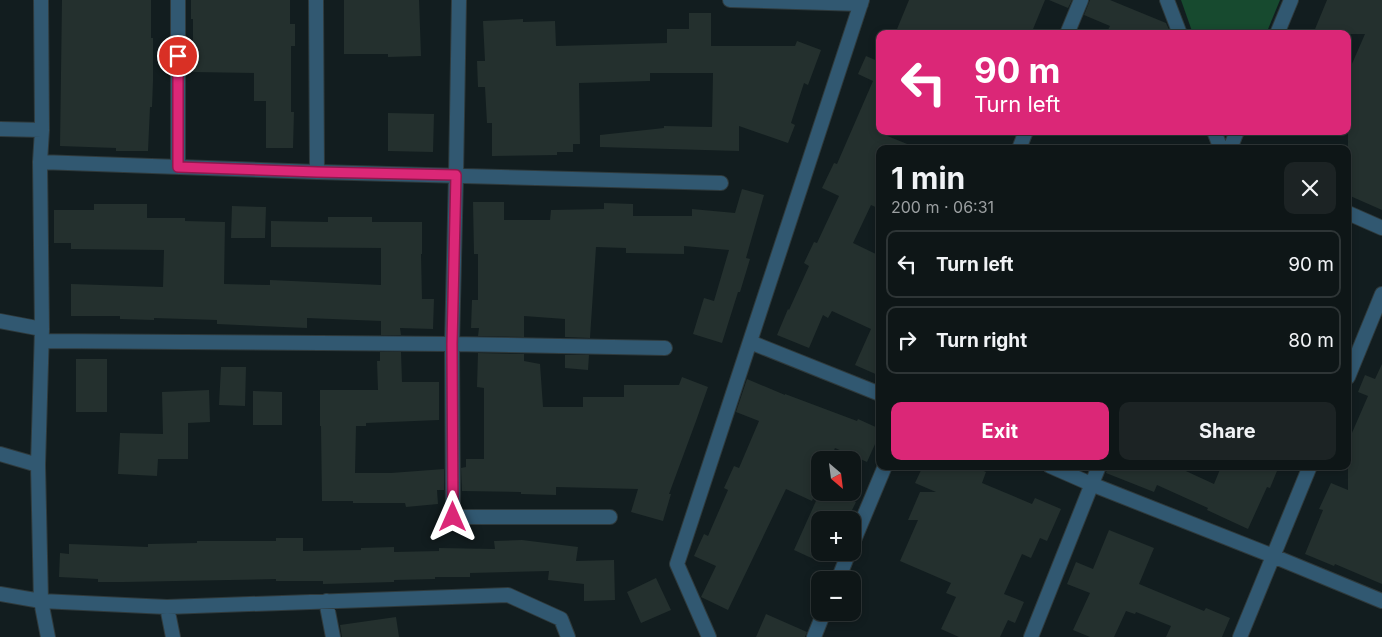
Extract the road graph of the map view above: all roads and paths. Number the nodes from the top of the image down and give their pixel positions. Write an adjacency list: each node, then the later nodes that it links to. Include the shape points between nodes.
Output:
1 (41, 0): 14 (street)
2 (178, 0): 16 (street)
3 (316, 0): 17 (street)
4 (459, 0): 18 (street)
5 (730, 0): 9 (street)
6 (1081, 0): 10 (street)
7 (1168, 0): 11 (street)
8 (1291, 0): 12 (street)
9 (862, 2): 25 (street)
10 (1069, 30)
11 (1179, 30)
12 (1279, 30)
13 (0, 129): 14 (street)
14 (42, 130): 15 (street)
15 (40, 162): 16 (street); 24 (street)
16 (178, 167): 17 (street)
17 (317, 172): 18 (street)
18 (456, 175): 19 (street); 26 (street)
19 (721, 183)
20 (1351, 214): 21 (street)
21 (1382, 228)
22 (1382, 294): 28 (street)
23 (0, 321): 24 (street)
24 (42, 335): 26 (street); 31 (street)
25 (750, 342): 29 (street); 50 (street, via 677,564)
26 (452, 344): 27 (street); 37 (street, via 453,517)
27 (665, 348)
28 (1351, 370)
29 (876, 392)
30 (0, 454): 31 (street)
31 (38, 465): 41 (street)
32 (883, 470): 38 (street)
33 (1059, 470): 36 (street)
34 (1097, 470): 36 (street)
35 (1308, 470): 39 (street)
36 (1091, 484): 39 (street); 52 (street)
37 (610, 517)
38 (861, 523)
39 (1273, 556): 43 (street); 53 (street)
40 (0, 594): 41 (street)
41 (41, 601): 44 (street); 46 (street)
42 (326, 601): 44 (street); 48 (street); 49 (street, via 508,595 561,619)
43 (1382, 601)
44 (166, 607): 47 (street)
45 (820, 621): 51 (street)
46 (48, 637)
47 (173, 637)
48 (333, 637)
49 (568, 637)
50 (709, 637)
51 (814, 637)
52 (1030, 637)
53 (1240, 637)

